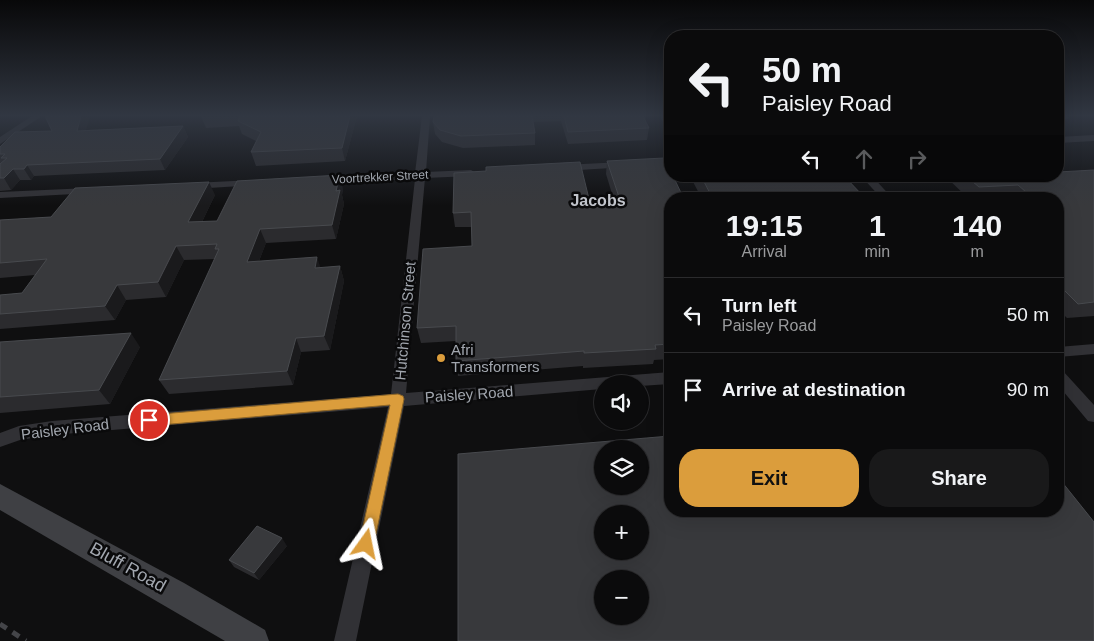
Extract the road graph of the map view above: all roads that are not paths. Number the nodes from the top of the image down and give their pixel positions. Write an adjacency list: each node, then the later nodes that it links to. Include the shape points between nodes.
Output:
1 (423, 146): 5 (street, Hutchinson Street)
2 (664, 162): 3 (street)
3 (554, 168)
4 (486, 172): 5 (street, Voortrekker Street)
5 (419, 176): 6 (street, Voortrekker Street); 17 (street, Hutchinson Street)
6 (312, 181)
7 (872, 182): 11 (street)
8 (264, 183): 9 (street)
9 (184, 187)
10 (97, 191): 12 (street)
11 (881, 192)
12 (0, 195)
13 (1094, 349): 14 (street)
14 (1064, 352)
15 (664, 378): 17 (street, Paisley Road)
16 (1064, 382): 18 (street)
17 (398, 399): 19 (street, Paisley Road, via 52,428 19,433); 22 (street, Hutchinson Street)
18 (1094, 416)
19 (0, 440)
20 (0, 496): 21 (main road, Bluff Road)
21 (254, 641)
22 (346, 641)

